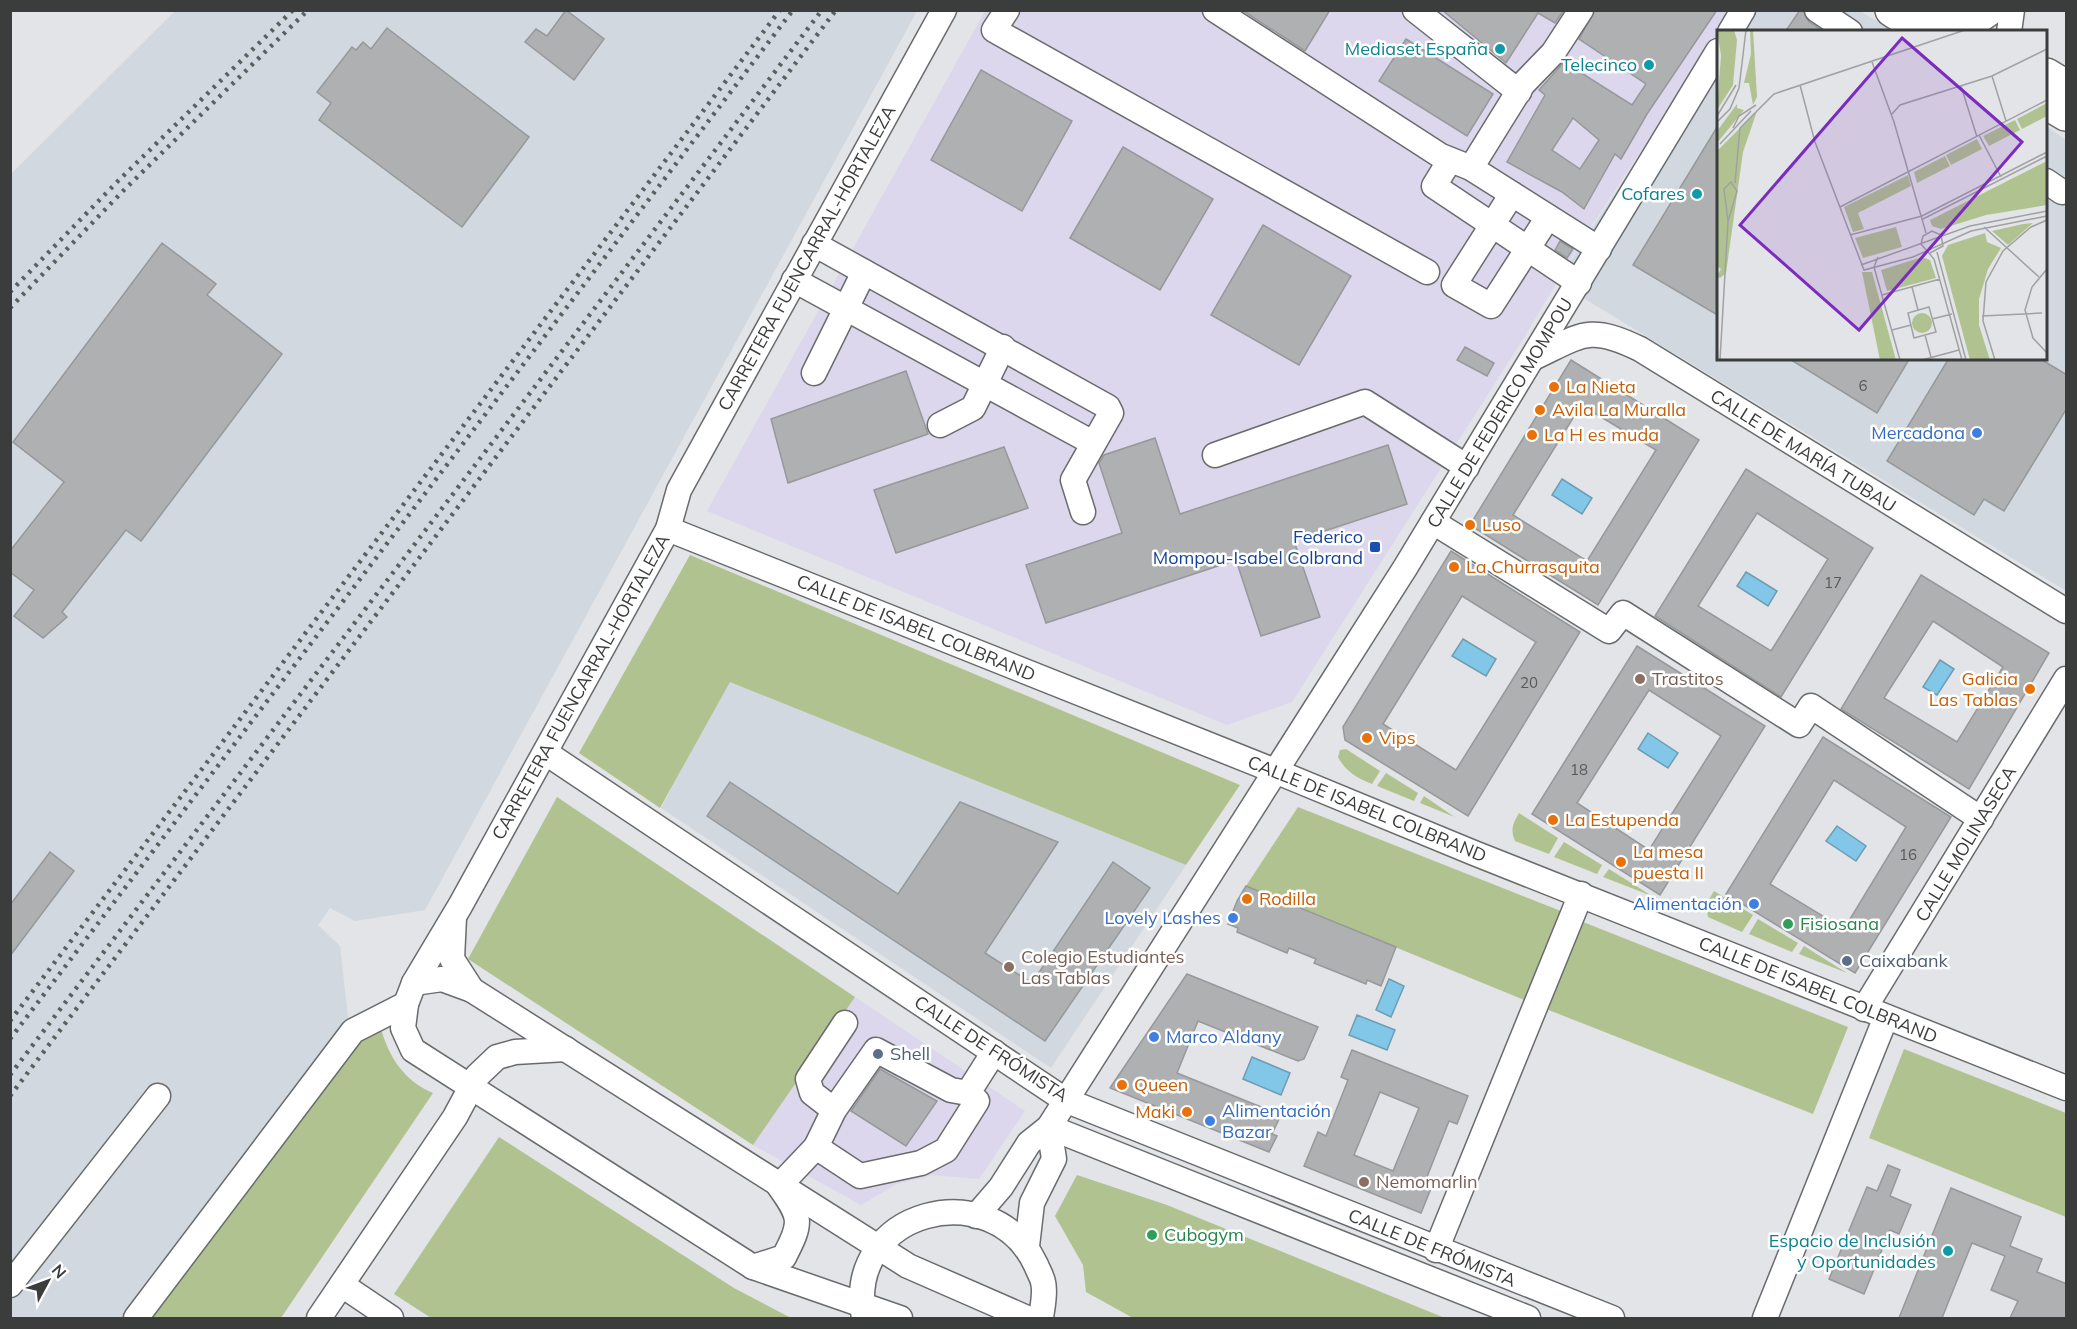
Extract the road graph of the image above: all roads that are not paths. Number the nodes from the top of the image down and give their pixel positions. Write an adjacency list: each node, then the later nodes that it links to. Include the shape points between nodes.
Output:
1 (944, 10): 25 (street, CARRETERA FUENCARRAL-HORTALEZA)
2 (1007, 10): 29 (street, via 994,30)
3 (1215, 10): 21 (street)
4 (1415, 10): 18 (street)
5 (1581, 10): 18 (street, via 1553,53)
6 (1817, 10): 11 (street)
7 (1892, 10): 12 (highway)
8 (1938, 10): 13 (highway)
9 (1995, 10): 13 (street)
10 (2012, 10): 14 (street)
11 (1847, 30)
12 (1923, 30)
13 (1970, 30)
14 (2009, 30)
15 (1717, 54): 27 (street, CALLE DE FEDERICO MOMPOU)
16 (2047, 76): 17 (highway)
17 (2067, 87)
18 (1519, 92): 21 (street)
19 (2047, 103): 20 (highway)
20 (2067, 114)
21 (1461, 164): 22 (street); 24 (street, via 1434,186)
22 (1512, 194): 23 (street); 24 (street)
23 (1548, 217): 26 (street); 27 (street)
24 (1492, 225): 26 (street); 26 (street, via 1454,285 1491,306)
25 (814, 244): 28 (street); 30 (street, CARRETERA FUENCARRAL-HORTALEZA)
26 (1528, 249): 31 (street)
27 (1599, 249): 31 (street, CALLE DE FEDERICO MOMPOU)
28 (864, 272): 32 (street); 33 (street)
29 (1427, 272)
30 (794, 280): 32 (street); 43 (street, CARRETERA FUENCARRAL-HORTALEZA, via 678,490)
31 (1579, 282): 34 (street, CALLE DE FEDERICO MOMPOU)
32 (846, 308): 35 (street); 36 (street)
33 (1003, 347): 36 (street); 38 (street, via 1108,407 1111,413)
34 (1533, 358): 40 (street, CALLE DE FEDERICO MOMPOU); 44 (street, CALLE DE MARÍA TUBAU, via 1597,333 1619,339)
35 (814, 373)
36 (985, 384): 37 (street, via 969,411); 38 (street)
37 (940, 425)
38 (1093, 443): 41 (street, via 1072,480)
39 (1215, 455): 40 (street, via 1365,402)
40 (1467, 467): 42 (street, CALLE DE FEDERICO MOMPOU)
41 (1083, 512)
42 (1433, 522): 47 (street, CALLE DE FEDERICO MOMPOU); 48 (street, via 1609,631 1623,613 1799,725 1810,706)
43 (668, 529): 46 (street, CARRETERA FUENCARRAL-HORTALEZA); 47 (street, CALLE DE ISABEL COLBRAND)
44 (2067, 611)
45 (2067, 679): 48 (street, CALLE MOLINASECA)
46 (546, 753): 50 (street, CARRETERA FUENCARRAL-HORTALEZA); 56 (street, CALLE DE FRÓMISTA)
47 (1275, 771): 49 (street, CALLE DE ISABEL COLBRAND); 61 (street, CALLE DE FEDERICO MOMPOU)
48 (1981, 819): 53 (street, CALLE MOLINASECA)
49 (1581, 894): 53 (street, CALLE DE ISABEL COLBRAND); 69 (street)
50 (454, 915): 51 (street, via 452,959); 52 (street, CARRETERA FUENCARRAL-HORTALEZA)
51 (472, 990): 52 (street, via 442,979); 55 (street)
52 (410, 993): 57 (street, via 403,1028 413,1050); 74 (street, via 353,1030)
53 (1875, 1013): 58 (street, CALLE DE ISABEL COLBRAND); 82 (street, CALLE MOLINASECA)
54 (845, 1023): 62 (street, via 808,1079 812,1093)
55 (566, 1049): 57 (street, via 497,1057 477,1076); 65 (street)
56 (994, 1052): 59 (street); 61 (street, CALLE DE FRÓMISTA)
57 (471, 1088): 70 (street); 72 (street)
58 (2067, 1088)
59 (968, 1094): 62 (street, via 951,1090 876,1050); 64 (street, via 977,1101 946,1150 921,1163 860,1176)
60 (158, 1096): 71 (street)
61 (1065, 1100): 63 (street, CALLE DE FEDERICO MOMPOU); 69 (street, CALLE DE FRÓMISTA)
62 (834, 1110): 64 (street)
63 (1049, 1126): 66 (street, CALLE DE FEDERICO MOMPOU, via 1029,1143 1001,1187); 67 (street, via 1054,1159 1032,1203); 80 (street, CALLE DE FRÓMISTA)
64 (816, 1147): 65 (street)
65 (779, 1186): 68 (street); 70 (street, via 796,1211 797,1232 784,1257)
66 (976, 1216): 67 (street, via 1004,1227); 68 (street, via 941,1212 920,1216 902,1225)
67 (1027, 1246): 79 (street, via 1043,1282)
68 (878, 1247): 73 (street, via 862,1279); 78 (street, via 908,1266)
69 (1436, 1250): 81 (street, CALLE DE FRÓMISTA)
70 (753, 1268): 73 (street)
71 (10, 1285)
72 (342, 1285): 75 (street); 76 (street)
73 (863, 1311): 77 (street)
74 (136, 1318)
75 (319, 1318)
76 (391, 1318)
77 (900, 1318)
78 (1027, 1318)
79 (1041, 1318)
80 (1528, 1318)
81 (1612, 1318)
82 (1765, 1318)

